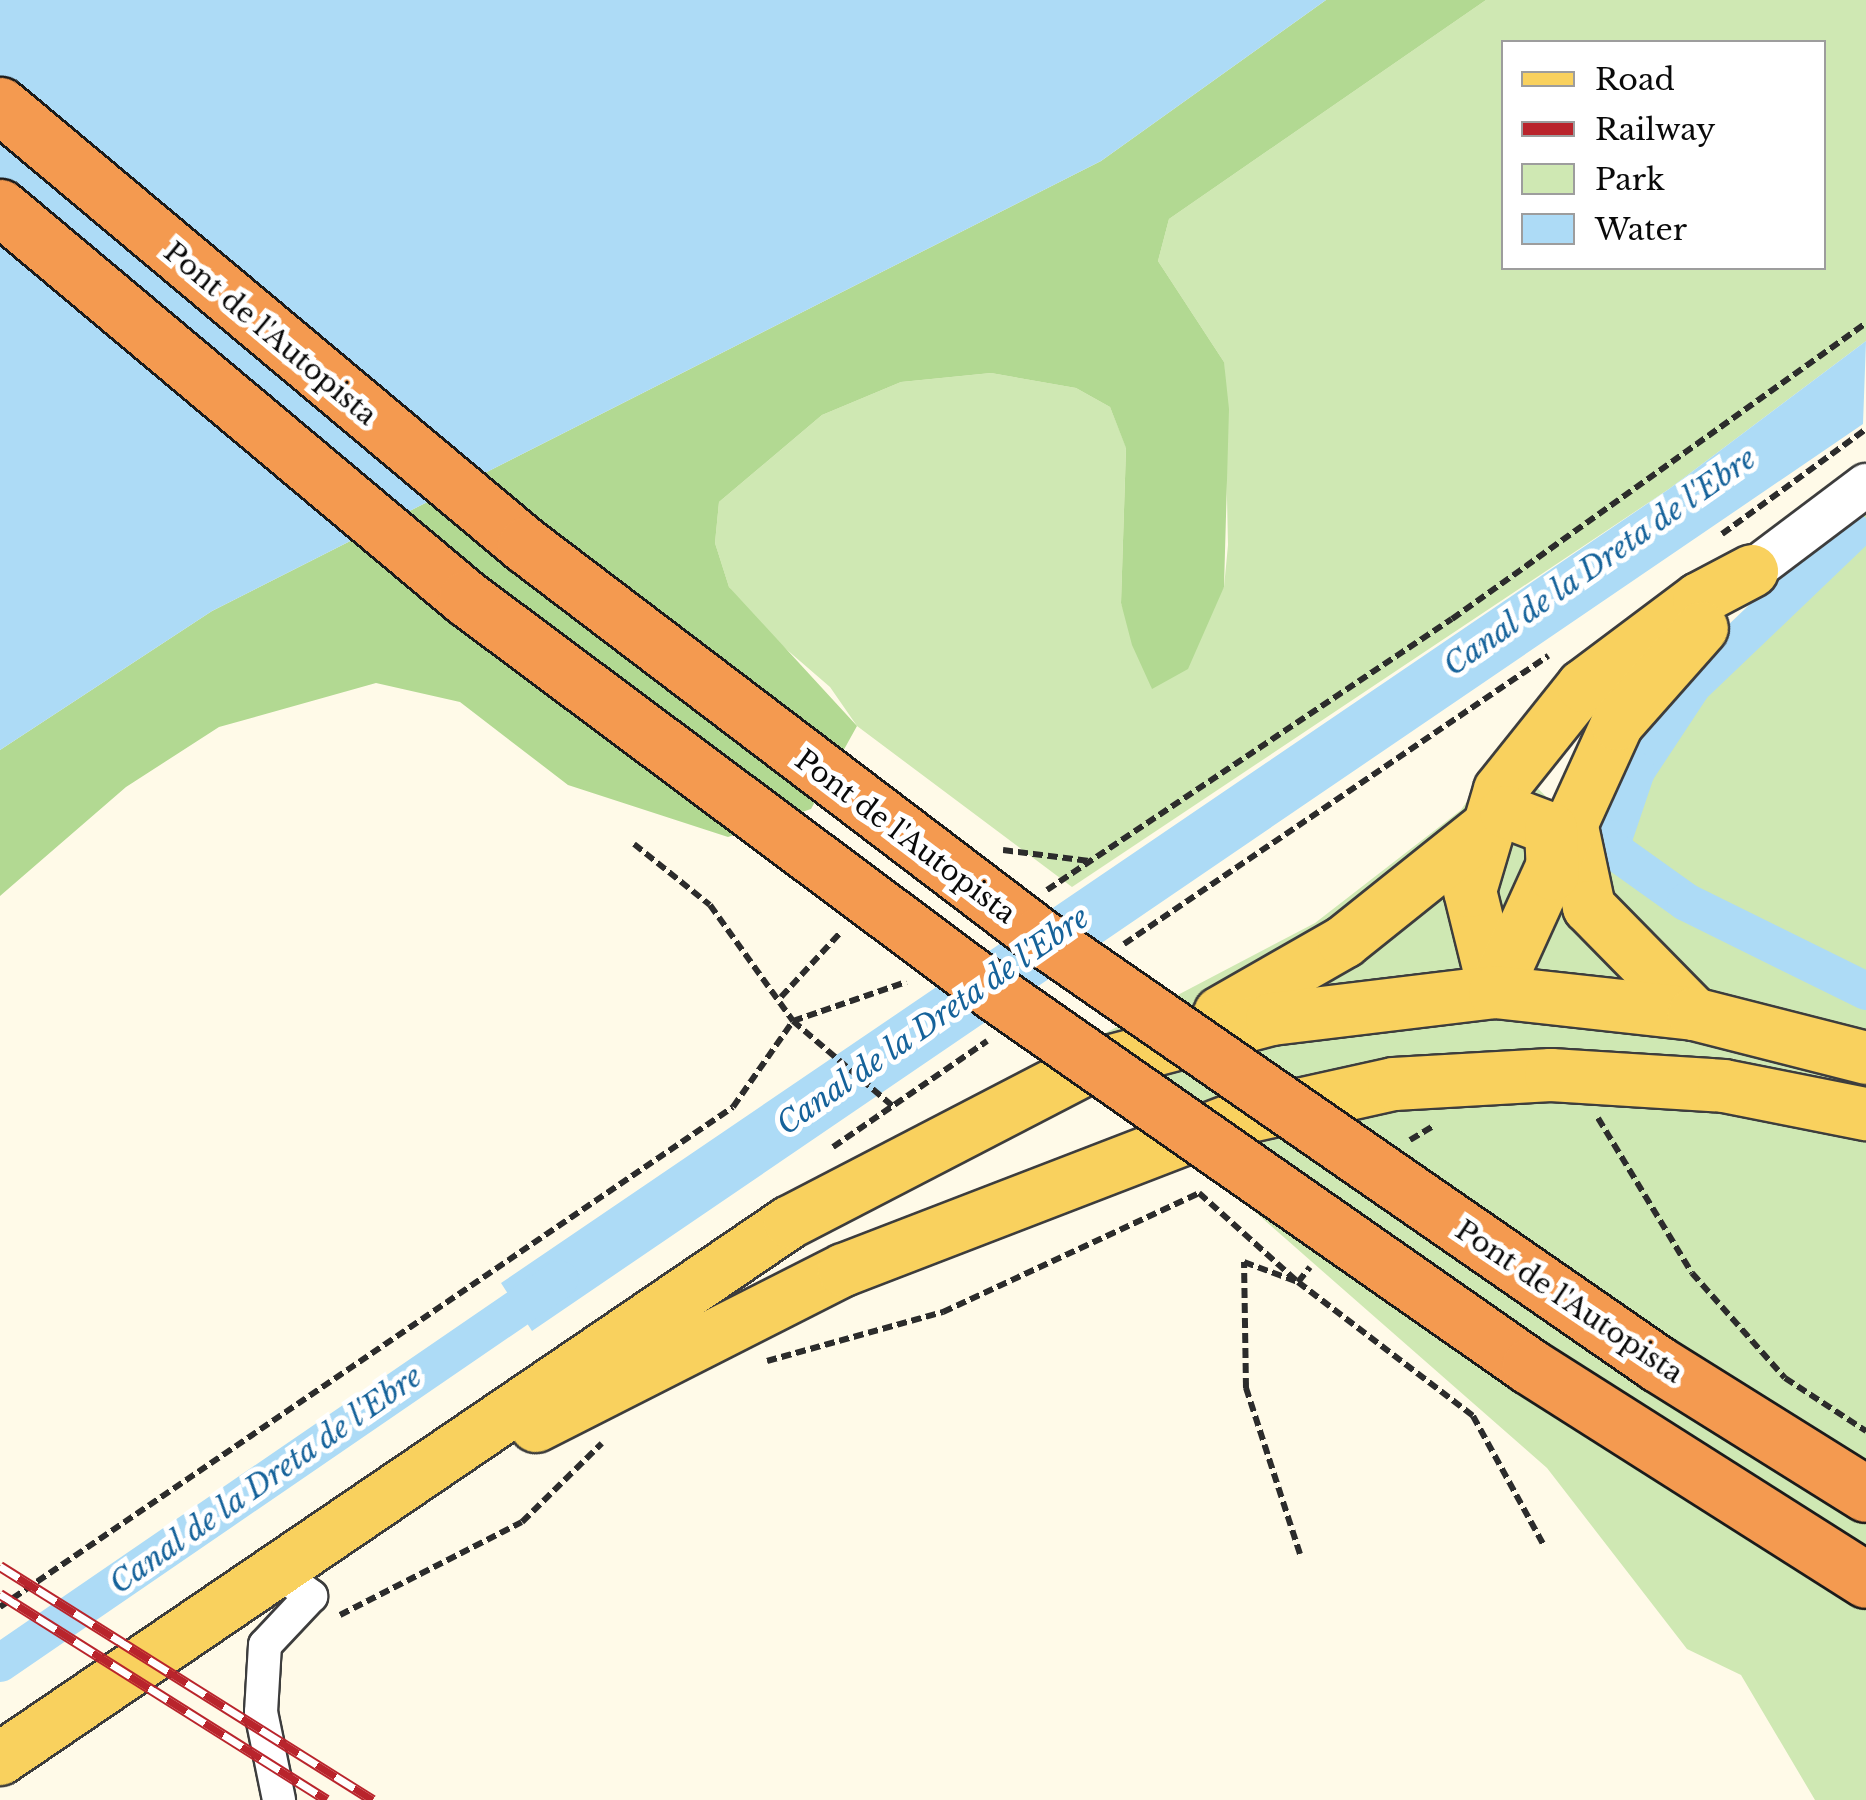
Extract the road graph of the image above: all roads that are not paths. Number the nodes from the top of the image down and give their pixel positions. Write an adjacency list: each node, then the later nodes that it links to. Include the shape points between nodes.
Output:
1 (0, 105): 13 (highway, Pont de l'Autopista, bridge, via 525,545 1006,912 1625,1342)
2 (0, 207): 15 (highway, bridge, via 466,598 995,993 1529,1366)
3 (1866, 485): 4 (street)
4 (1734, 555): 5 (main road, via 1617,724); 6 (main road, via 1699,599 1583,686 1520,759)
5 (1582, 797): 7 (main road); 9 (main road, via 1572,840 1589,907)
6 (1486, 825): 7 (main road, via 1506,812 1545,822 1557,846); 8 (main road, via 1470,912); 10 (main road, via 1344,942)
7 (1553, 874): 8 (main road)
8 (1495, 992): 9 (main road); 10 (main road, via 1272,1019)
9 (1694, 1014): 11 (main road)
10 (1146, 1048): 14 (main road, via 982,1118 805,1214)
11 (1866, 1058)
12 (1866, 1114): 14 (main road, via 1724,1086 1588,1075 1394,1084 1236,1118 951,1223 707,1337)
13 (1866, 1494)
14 (293, 1558): 16 (main road); 17 (street, via 311,1596 265,1645 262,1712)
15 (1866, 1580)
16 (0, 1759)
17 (280, 1800)

